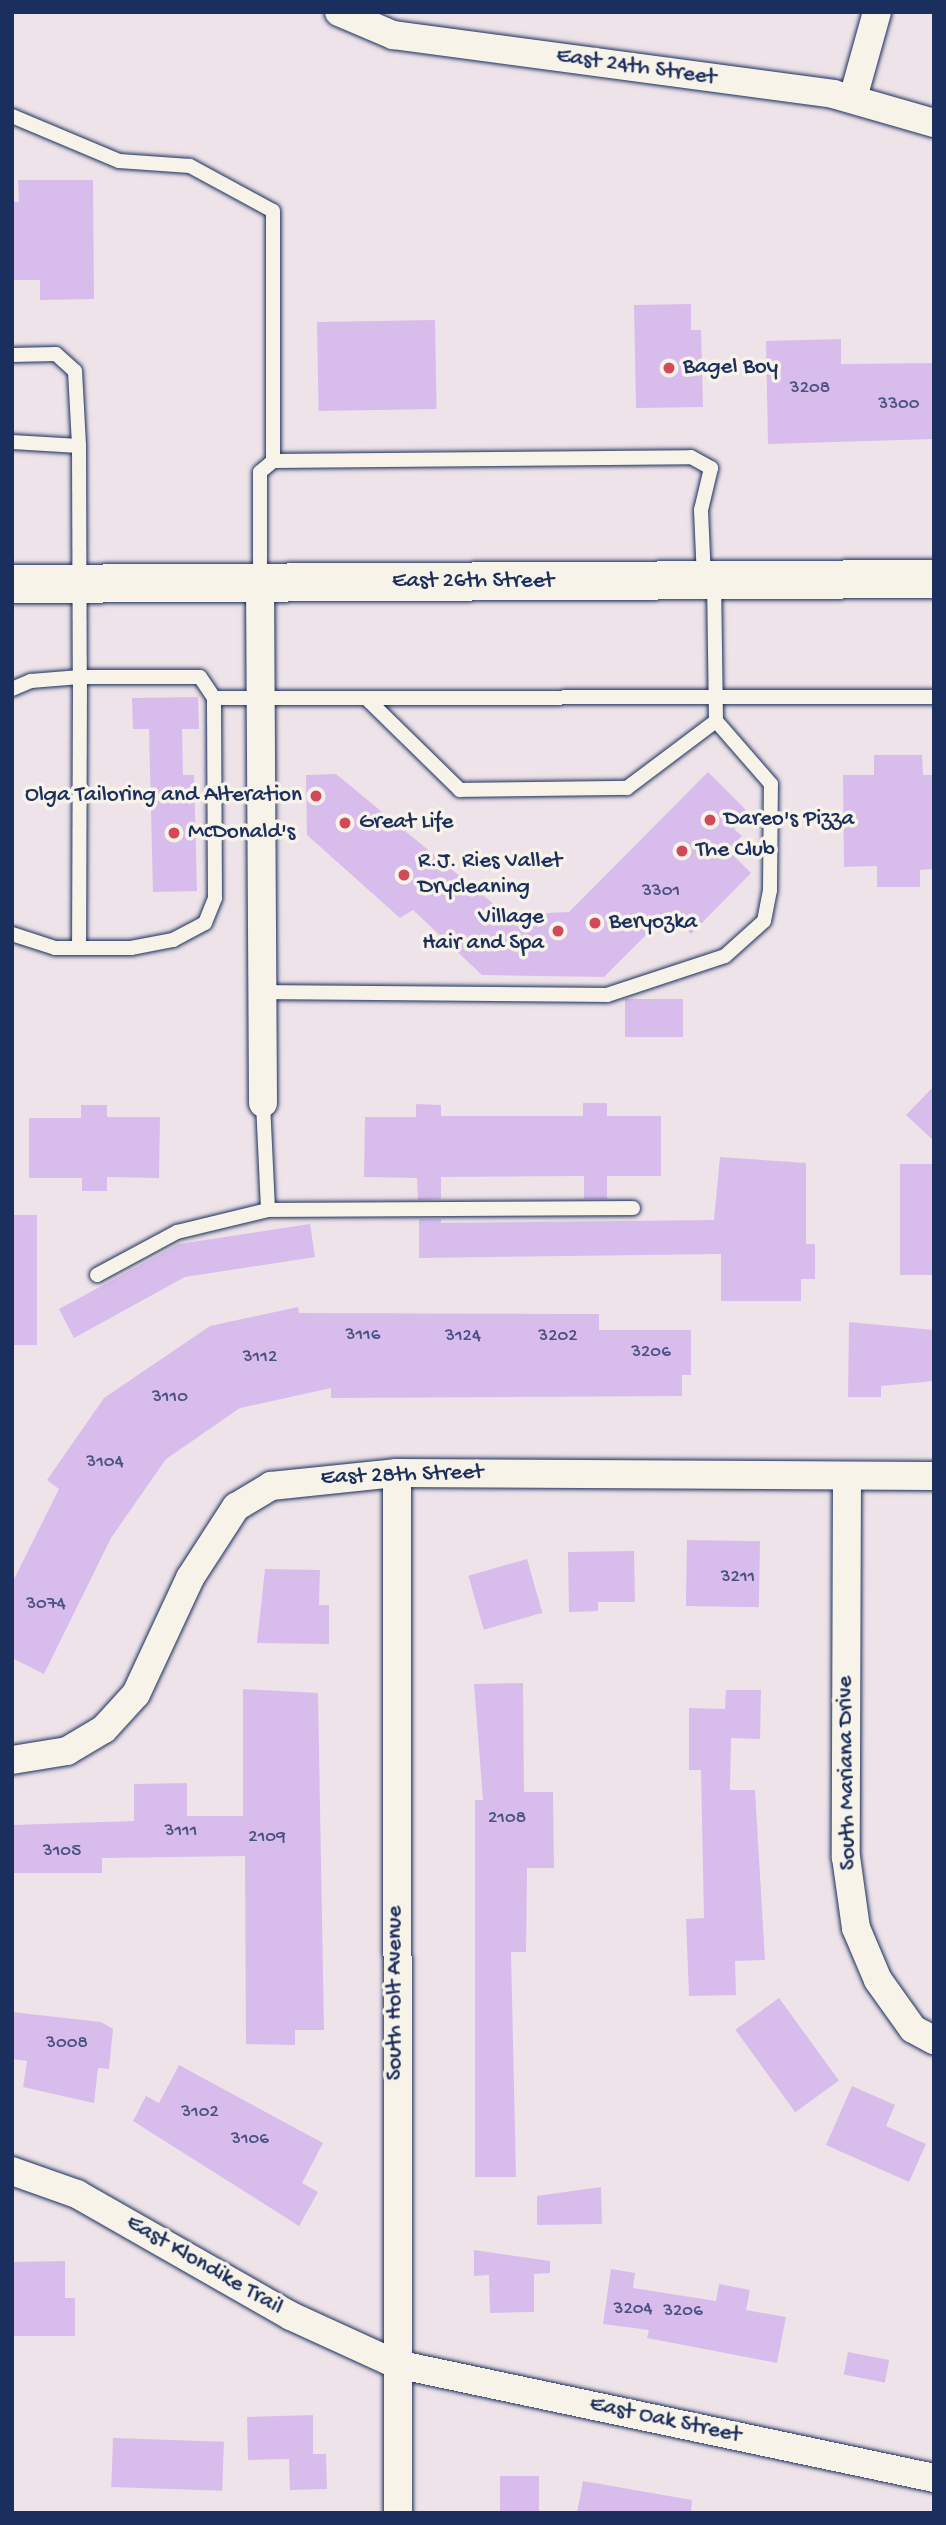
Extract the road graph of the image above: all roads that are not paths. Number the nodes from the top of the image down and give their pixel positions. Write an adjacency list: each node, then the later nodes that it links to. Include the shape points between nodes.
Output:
1 (339, 12): 3 (street, East 24th Street)
2 (877, 12): 4 (street)
3 (393, 24): 4 (street, East 24th Street)
4 (853, 98): 6 (street, East 24th Street)
5 (12, 116): 10 (lane, via 119,161 190,166 273,211)
6 (934, 123)
7 (12, 355): 9 (lane, via 56,354 75,372)
8 (12, 442): 9 (lane)
9 (79, 446): 14 (lane)
10 (273, 461): 12 (lane, via 691,457 711,468 701,510); 13 (lane, via 260,472)
11 (934, 579): 12 (main road, East 26th Street)
12 (709, 580): 13 (main road, East 26th Street); 21 (lane)
13 (260, 582): 14 (main road, East 26th Street); 20 (street)
14 (84, 583): 15 (main road, East 26th Street); 16 (lane)
15 (12, 584)
16 (80, 677): 17 (lane, via 31,681); 19 (lane, via 200,677); 25 (lane)
17 (12, 689)
18 (934, 697): 21 (lane)
19 (214, 698): 20 (lane); 25 (lane, via 215,898 205,923 173,940)
20 (260, 698): 22 (lane); 26 (street)
21 (715, 698): 22 (lane); 23 (lane)
22 (366, 699): 23 (lane, via 460,790 626,788)
23 (716, 720): 26 (lane, via 771,784 770,890 764,921 725,956 607,995)
24 (12, 934): 25 (lane, via 55,948)
25 (79, 947)
26 (262, 992): 27 (street)
27 (263, 1103): 29 (lane)
28 (633, 1208): 29 (lane)
29 (268, 1210): 30 (lane, via 177,1232)
30 (97, 1275)
31 (397, 1473): 32 (street, East 28th Street); 34 (street, East 28th Street, via 271,1486 236,1507 190,1578 136,1694 104,1730 67,1751); 37 (street, South Holt Avenue)
32 (847, 1476): 33 (street, East 28th Street); 35 (street, South Mariana Drive, via 846,1857 856,1928 878,1980 913,2029)
33 (934, 1476)
34 (12, 1760)
35 (934, 2040)
36 (12, 2171): 37 (street, East Klondike Trail, via 77,2194 291,2316)
37 (396, 2364): 38 (street, East Oak Street); 39 (street, South Holt Avenue)
38 (934, 2478)
39 (398, 2513)

